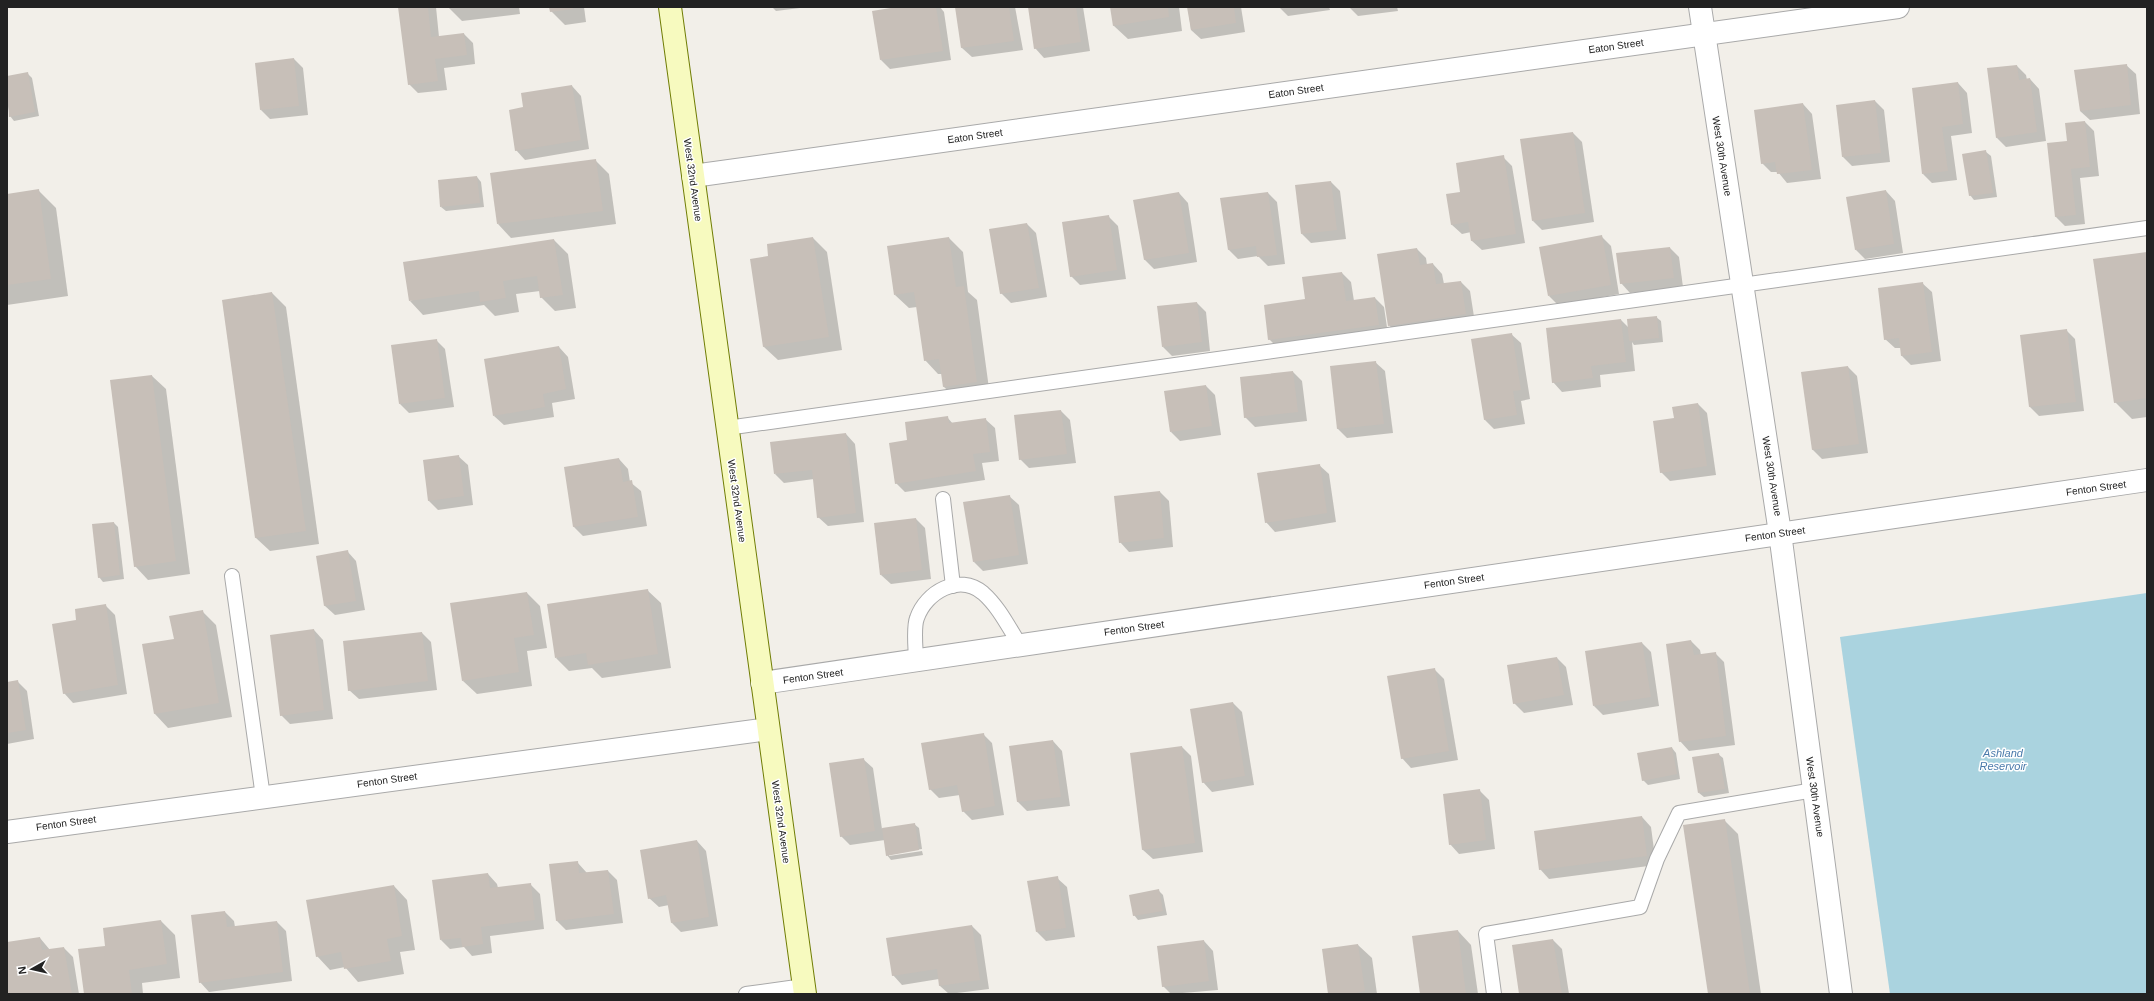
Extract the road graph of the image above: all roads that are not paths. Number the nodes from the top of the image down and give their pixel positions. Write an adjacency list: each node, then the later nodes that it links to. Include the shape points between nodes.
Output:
1 (670, 7): 5 (street, West 32nd Avenue)
2 (1700, 7): 4 (street, West 30th Avenue)
3 (1898, 7): 4 (street, Eaton Street)
4 (1703, 34): 5 (street, Eaton Street); 7 (street, West 30th Avenue)
5 (693, 176): 8 (street, West 32nd Avenue)
6 (2147, 228): 7 (lane)
7 (1742, 284): 8 (lane); 11 (street, West 30th Avenue)
8 (727, 428): 16 (street, West 32nd Avenue)
9 (2147, 480): 11 (street, Fenton Street)
10 (943, 499): 13 (lane)
11 (1780, 533): 14 (street, Fenton Street); 18 (street, West 30th Avenue)
12 (232, 576): 19 (lane)
13 (953, 586): 14 (lane, via 966,585 982,593 1000,613); 15 (lane, via 947,586 930,596 916,619)
14 (1020, 645): 15 (street, Fenton Street)
15 (916, 661): 16 (street, Fenton Street)
16 (762, 683): 17 (street, West 32nd Avenue)
17 (768, 729): 19 (street, Fenton Street); 21 (street, West 32nd Avenue)
18 (1814, 790): 23 (lane, via 1679,813 1640,907 1486,934); 24 (street, West 30th Avenue)
19 (263, 797): 20 (street, Fenton Street)
20 (7, 832)
21 (805, 990): 22 (lane)
22 (746, 994)
23 (1494, 994)
24 (1841, 994)

